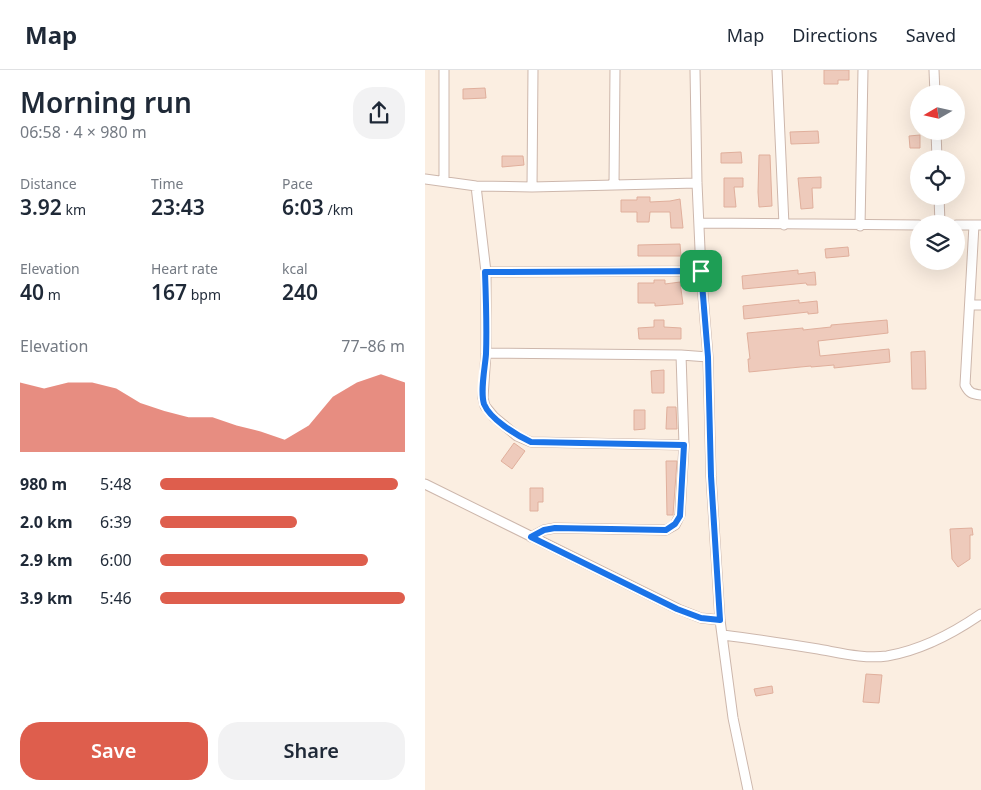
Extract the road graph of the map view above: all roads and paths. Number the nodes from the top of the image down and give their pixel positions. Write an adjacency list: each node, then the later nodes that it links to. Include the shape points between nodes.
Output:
1 (444, 70): 10 (street)
2 (533, 70): 14 (street)
3 (615, 70): 12 (street)
4 (695, 70): 11 (street)
5 (777, 70): 16 (street)
6 (863, 70): 19 (street)
7 (933, 70): 8 (street)
8 (934, 85)
9 (425, 179): 10 (street)
10 (444, 182): 13 (street)
11 (697, 183): 12 (street); 15 (street)
12 (614, 185): 14 (street)
13 (476, 186): 14 (street); 21 (street)
14 (533, 187)
15 (699, 224): 16 (street); 20 (street)
16 (783, 224): 19 (street)
17 (910, 225): 19 (street)
18 (977, 225): 22 (street)
19 (860, 226)
20 (701, 271): 21 (street); 26 (street)
21 (485, 272): 24 (street)
22 (970, 305): 23 (street); 27 (street, via 965,385 972,394)
23 (981, 305)
24 (486, 353): 25 (street); 28 (street, via 485,406 517,436 531,442)
25 (681, 355): 26 (street); 28 (street)
26 (708, 357): 32 (street)
27 (981, 395)
28 (684, 445): 30 (street, via 680,516 666,530 555,528)
29 (425, 484): 30 (street)
30 (531, 537): 32 (street, via 677,609 701,618)
31 (981, 614): 33 (street, via 936,642 886,656 867,657)
32 (720, 620): 33 (street)
33 (723, 635): 34 (street, via 733,718)
34 (748, 790)

